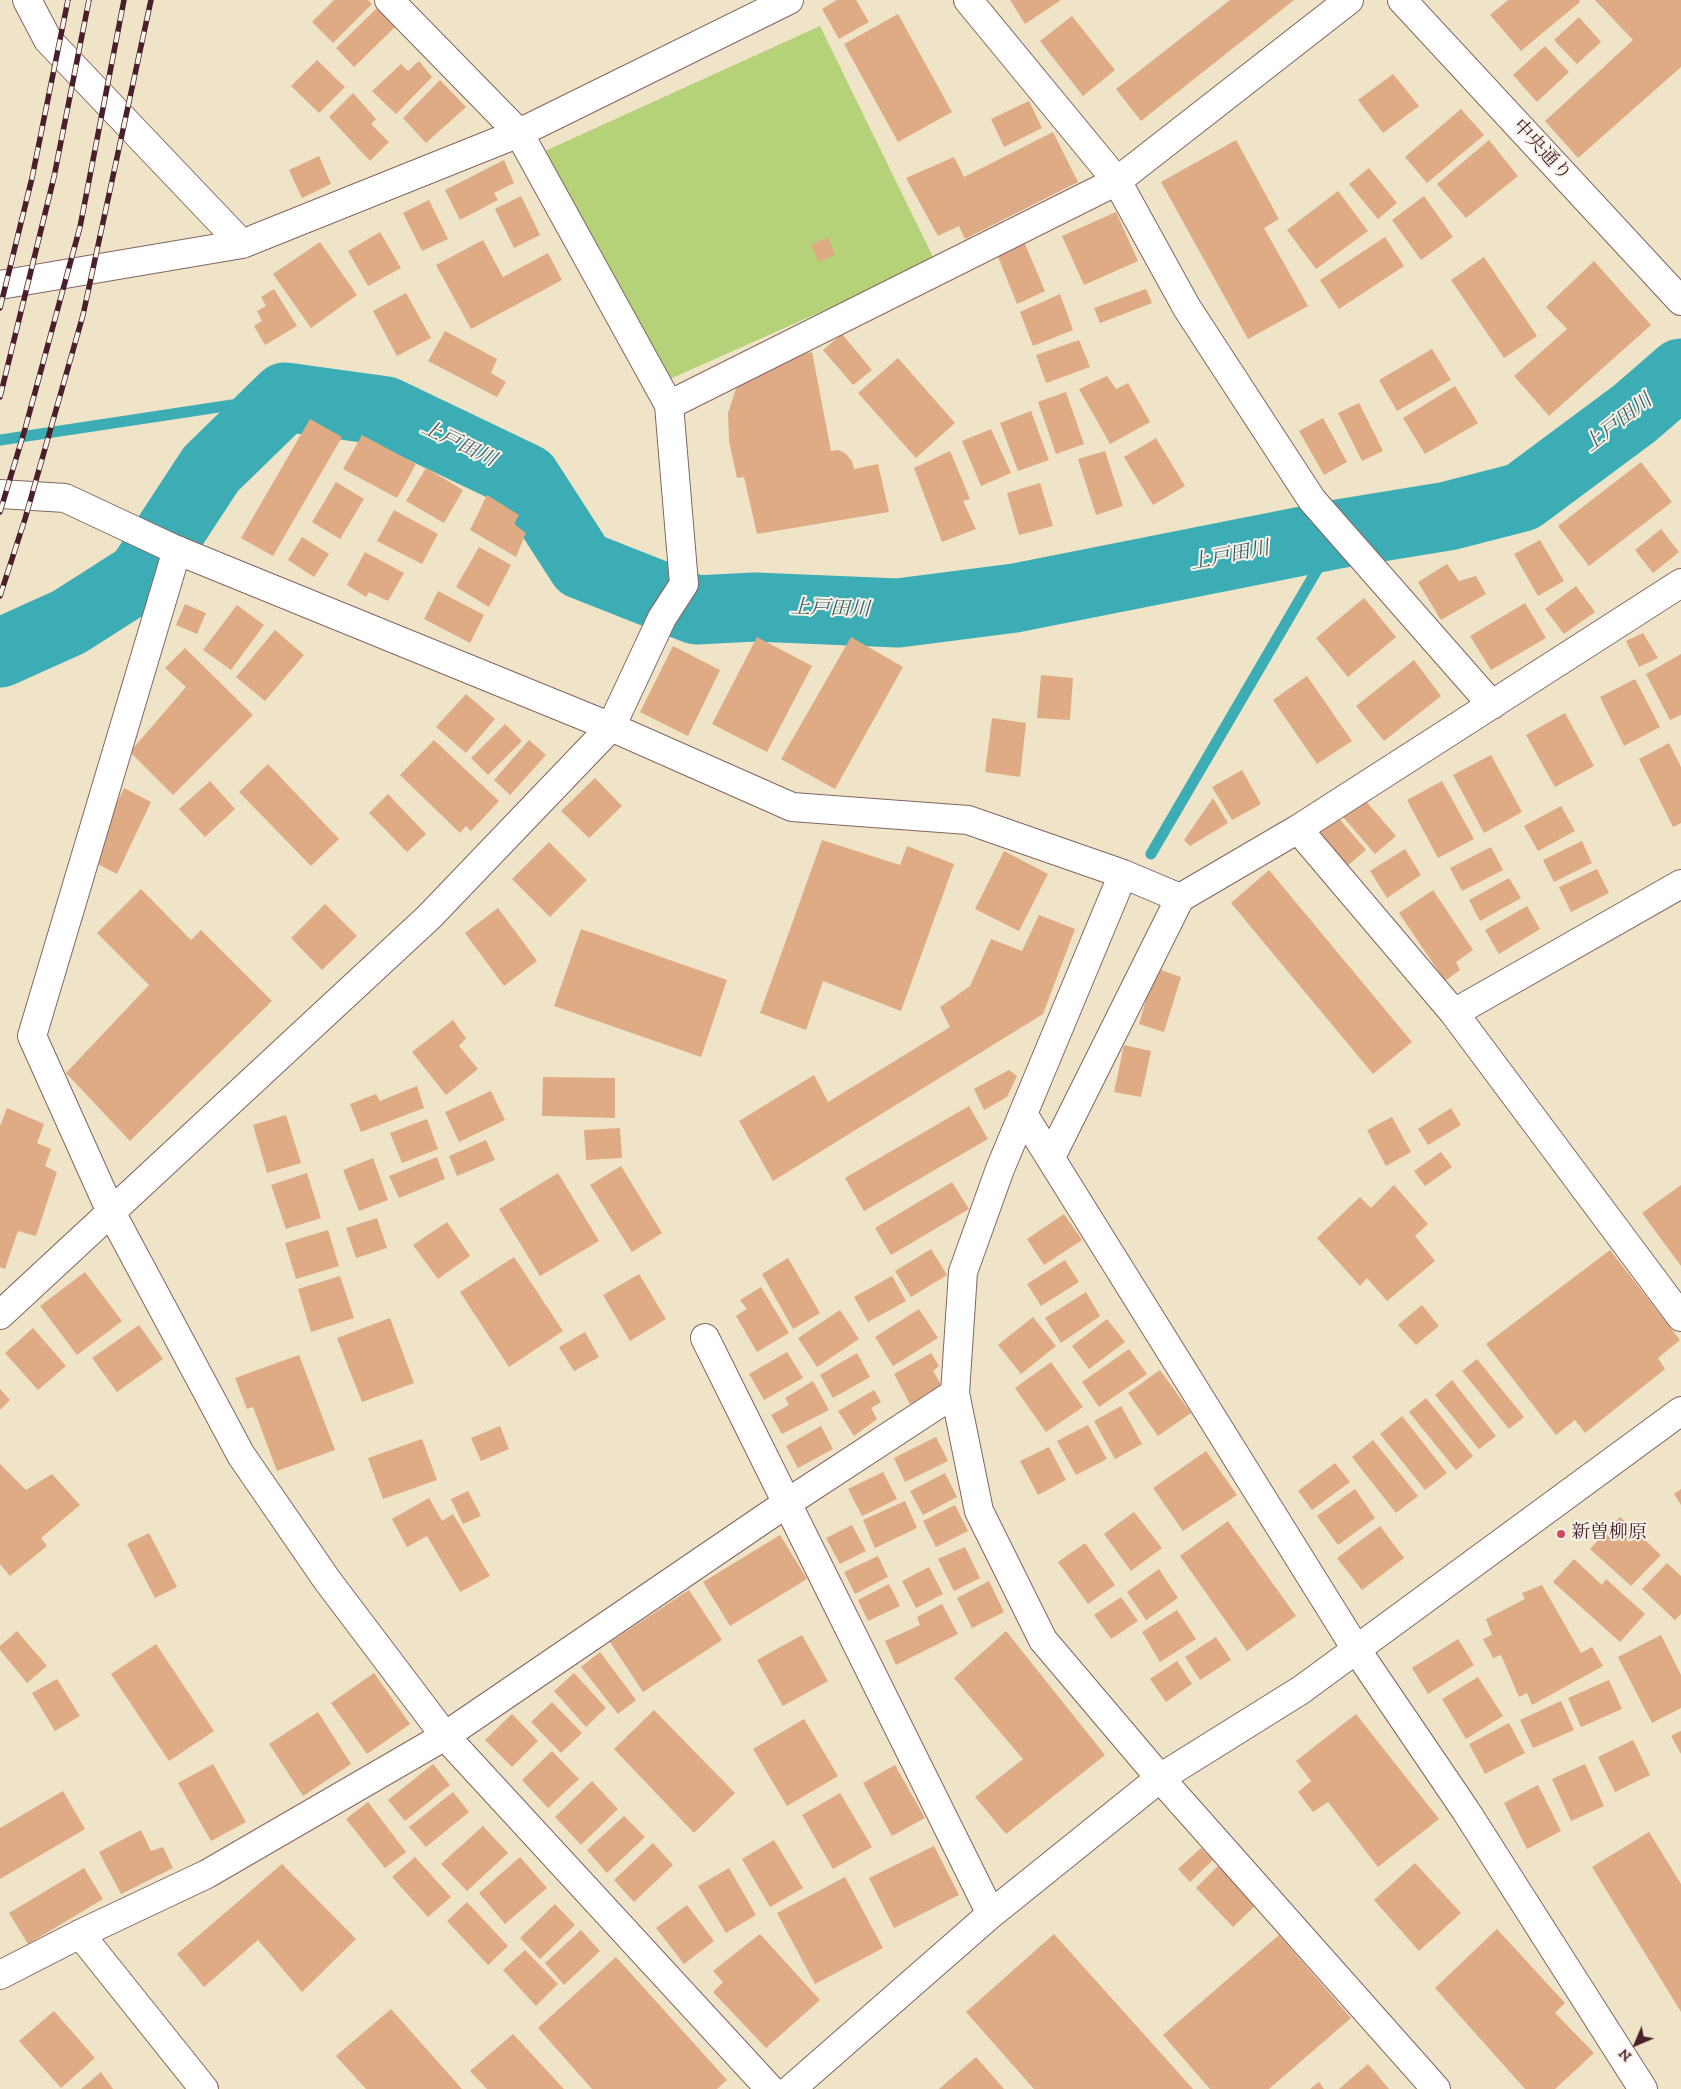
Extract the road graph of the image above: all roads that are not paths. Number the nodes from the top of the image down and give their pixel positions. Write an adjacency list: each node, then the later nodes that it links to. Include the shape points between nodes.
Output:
1 (27, 0): 9 (street, via 48,40)
2 (389, 0): 7 (street)
3 (789, 0): 7 (street)
4 (968, 0): 8 (street)
5 (1349, 0): 8 (street)
6 (1402, 0): 11 (street, 中央通り)
7 (519, 134): 9 (street); 12 (street)
8 (1117, 181): 12 (street); 16 (street, via 1186,308 1312,500)
9 (242, 244): 10 (street)
10 (0, 285)
11 (1681, 301)
12 (669, 405): 17 (street, via 684,584 662,618)
13 (0, 494): 14 (street, via 65,498)
14 (175, 550): 17 (street); 25 (street, via 32,1036)
15 (1681, 583): 16 (street)
16 (1492, 705): 18 (street)
17 (611, 727): 19 (street, via 792,807 968,820); 25 (street, via 430,917)
18 (1298, 829): 21 (street); 22 (street)
19 (1124, 874): 21 (street); 23 (street)
20 (1681, 884): 22 (street)
21 (1180, 898): 24 (street)
22 (1454, 1013): 27 (street)
23 (1023, 1114): 24 (street); 29 (street, via 962,1272)
24 (1051, 1157): 32 (street)
25 (112, 1212): 26 (street); 33 (street, via 241,1455 327,1580)
26 (0, 1314)
27 (1681, 1317)
28 (705, 1338): 31 (street)
29 (955, 1393): 31 (street); 34 (street, via 979,1511 1043,1640)
30 (1681, 1411): 32 (street)
31 (787, 1503): 33 (street); 35 (street)
32 (1356, 1649): 34 (street, via 1301,1690); 42 (street, via 1466,1811)
33 (445, 1736): 36 (street, via 207,1874); 39 (street)
34 (1160, 1778): 35 (street); 41 (street)
35 (990, 1914): 40 (street)
36 (80, 1934): 37 (street); 38 (street)
37 (0, 1975)
38 (204, 2089)
39 (770, 2089)
40 (791, 2089)
41 (1436, 2089)
42 (1643, 2089)

